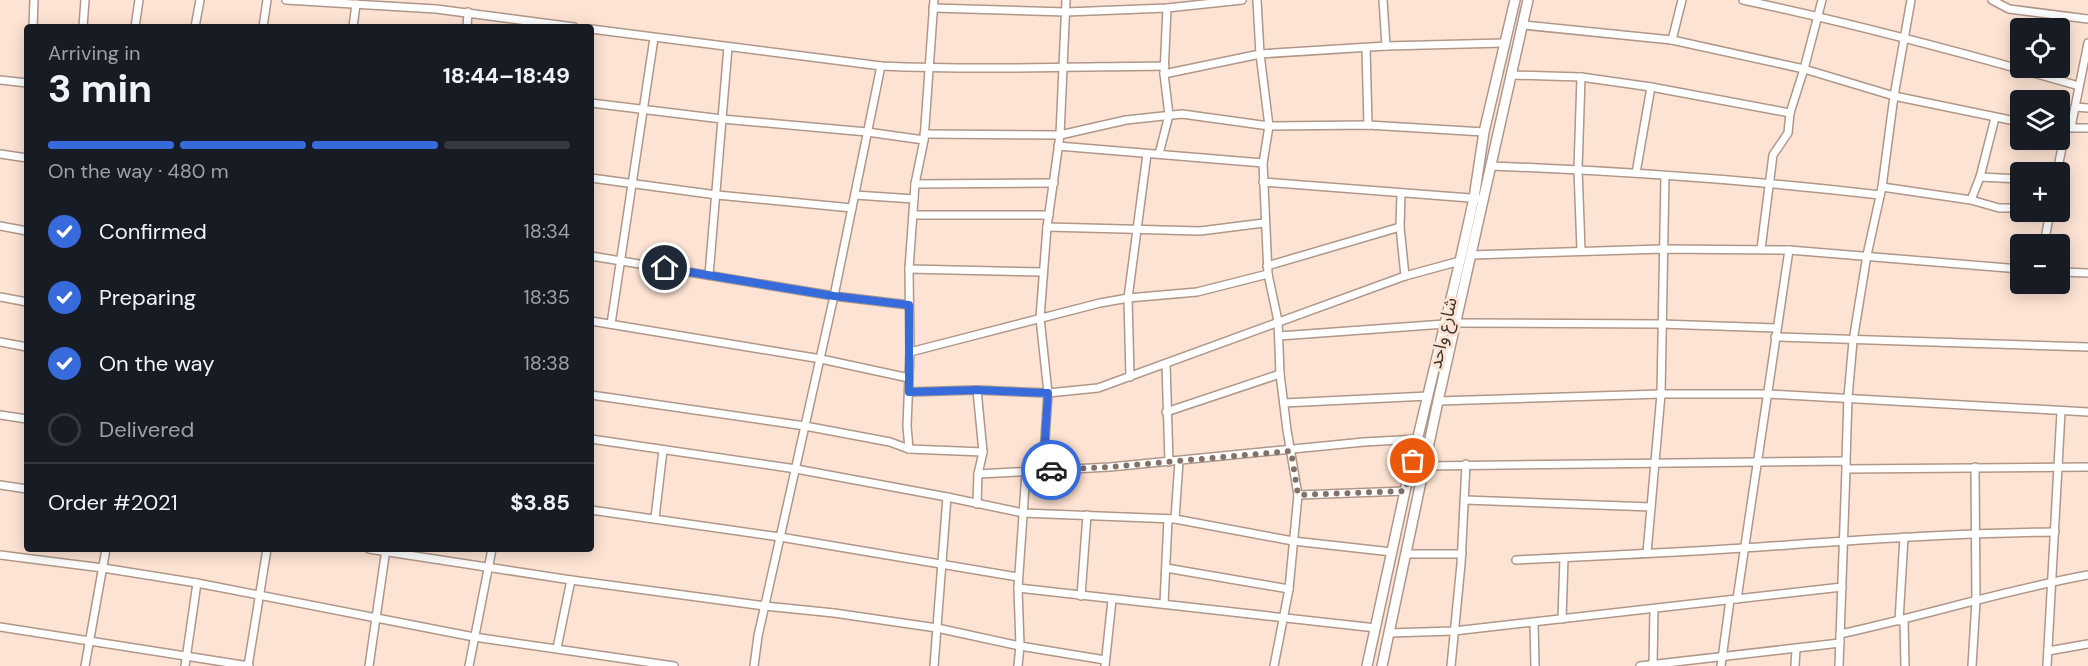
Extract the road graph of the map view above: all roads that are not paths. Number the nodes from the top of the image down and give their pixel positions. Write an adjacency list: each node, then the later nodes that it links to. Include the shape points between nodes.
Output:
1 (34, 0): 25 (street)
2 (85, 0): 26 (street)
3 (139, 0): 27 (street)
4 (200, 0): 28 (street)
5 (267, 0): 29 (street)
6 (286, 0): 18 (street)
7 (1066, 0): 22 (street)
8 (1242, 0): 20 (street)
9 (1257, 0): 43 (street)
10 (1383, 0): 40 (street)
11 (1515, 0): 39 (street, شارع واحد)
12 (1528, 0): 33 (street, شارع واحد)
13 (1682, 0): 37 (street)
14 (1743, 0): 23 (street)
15 (1822, 0): 23 (street)
16 (1911, 0): 36 (street)
17 (1992, 0): 24 (street, via 2009,9)
18 (356, 4): 21 (street); 30 (street)
19 (934, 4): 22 (street); 45 (street)
20 (1167, 8): 22 (street); 48 (street)
21 (468, 12): 31 (street); 32 (street)
22 (1066, 12): 46 (street)
23 (1817, 16): 36 (street); 47 (street)
24 (2088, 19)
25 (33, 24)
26 (83, 24)
27 (135, 24)
28 (196, 24)
29 (263, 24)
30 (353, 24)
31 (467, 24)
32 (553, 24)
33 (1523, 24): 37 (street); 49 (street, شارع واحد)
34 (594, 29): 35 (street)
35 (654, 38): 41 (street); 59 (street)
36 (1904, 38): 53 (street); 55 (street)
37 (1672, 40): 47 (street)
38 (2088, 43): 53 (street)
39 (1504, 44): 40 (street); 71 (street, شارع واحد)
40 (1386, 46): 42 (street)
41 (728, 47): 44 (street); 64 (street)
42 (1366, 48): 43 (street); 66 (street)
43 (1260, 54): 48 (street); 67 (street)
44 (881, 66): 45 (street); 70 (street)
45 (929, 68): 46 (street); 73 (street)
46 (1064, 68): 48 (street); 72 (street)
47 (1804, 69): 55 (street); 60 (street)
48 (1165, 70): 61 (street)
49 (1511, 75): 50 (street); 80 (street, شارع واحد)
50 (1581, 78): 54 (street); 81 (street)
51 (0, 80): 52 (street)
52 (24, 83)
53 (2079, 86): 57 (street)
54 (1651, 87): 60 (street); 82 (street)
55 (1894, 96): 63 (street); 92 (street)
56 (594, 103): 59 (street)
57 (2075, 107): 58 (street); 62 (street)
58 (2088, 108)
59 (644, 109): 64 (street); 90 (street)
60 (1790, 113): 88 (street, via 1788,133 1773,154)
61 (1169, 115): 67 (street); 72 (street); 77 (street)
62 (2070, 117)
63 (1995, 118): 65 (street); 84 (street)
64 (722, 119): 70 (street); 94 (street)
65 (2010, 120)
66 (1368, 125): 67 (street); 71 (street)
67 (1269, 126): 79 (street)
68 (2070, 127): 69 (street)
69 (2088, 128)
70 (867, 132): 73 (street); 95 (street)
71 (1484, 132): 97 (street, شارع واحد)
72 (1060, 135): 73 (street); 74 (street)
73 (924, 137): 91 (street)
74 (1058, 146): 76 (street); 89 (street)
75 (0, 153): 78 (street)
76 (1147, 154): 77 (street); 107 (street)
77 (1159, 154): 79 (street)
78 (24, 157)
79 (1263, 163): 87 (street)
80 (1491, 165): 81 (street); 97 (street, شارع واحد)
81 (1578, 169): 82 (street); 111 (street)
82 (1636, 173): 83 (street)
83 (1665, 176): 88 (street); 109 (street)
84 (1980, 177): 86 (street); 98 (street)
85 (594, 178): 90 (street)
86 (2010, 178)
87 (1263, 182): 93 (street); 103 (street)
88 (1769, 182): 92 (street); 110 (street)
89 (1054, 183): 91 (street); 102 (street)
90 (633, 184): 94 (street); 116 (street)
91 (915, 184): 96 (street)
92 (1881, 191): 98 (street); 114 (street)
93 (1401, 194): 97 (street); 106 (street)
94 (717, 195): 99 (street); 124 (street)
95 (855, 195): 96 (street); 99 (street)
96 (914, 199): 101 (street)
97 (1479, 199): 113 (street, شارع واحد); 117 (street, شارع واحد)
98 (1971, 200): 100 (street)
99 (852, 208): 126 (street)
100 (2010, 208)
101 (914, 214): 102 (street); 119 (street)
102 (1049, 215): 105 (street)
103 (1264, 223): 107 (street, via 1200,231); 120 (street)
104 (0, 226): 108 (street)
105 (1047, 227): 107 (street); 121 (street)
106 (1400, 227): 120 (street); 125 (street)
107 (1137, 229): 128 (street)
108 (24, 230)
109 (1662, 249): 110 (street); 111 (street); 137 (street)
110 (1761, 249): 112 (street)
111 (1581, 250): 113 (street)
112 (1789, 250): 114 (street); 138 (street)
113 (1471, 255): 134 (street, شارع واحد)
114 (1867, 255): 118 (street); 141 (street)
115 (594, 257): 116 (street)
116 (620, 261): 124 (street); 135 (street)
117 (1460, 261): 125 (street); 136 (street, شارع واحد)
118 (2010, 268)
119 (909, 269): 121 (street); 130 (street)
120 (1268, 270): 128 (street, via 1205,290); 133 (street)
121 (1043, 272): 131 (street)
122 (2070, 272): 123 (street)
123 (2088, 273)
124 (709, 275): 126 (street)
125 (1405, 276): 133 (street)
126 (834, 296): 130 (street); 146 (street)
127 (0, 297): 129 (street)
128 (1128, 298): 131 (street); 149 (street)
129 (24, 301)
130 (909, 305): 145 (street)
131 (1040, 318): 145 (street); 153 (street)
132 (594, 321): 135 (street)
133 (1278, 321): 139 (street); 147 (street)
134 (1456, 323): 137 (street); 159 (street, شارع واحد)
135 (611, 324): 146 (street)
136 (1444, 324): 139 (street); 157 (street, شارع واحد)
137 (1661, 324): 138 (street); 154 (street)
138 (1776, 328): 140 (street)
139 (1279, 336): 148 (street)
140 (1775, 337): 141 (street); 155 (street)
141 (1854, 341): 144 (street); 158 (street)
142 (0, 342): 143 (street)
143 (24, 346)
144 (2088, 347)
145 (910, 352): 150 (street)
146 (820, 360): 150 (street); 166 (street)
147 (1166, 364): 149 (street); 161 (street)
148 (1280, 374): 160 (street); 161 (street)
149 (1130, 377): 153 (street, via 1098,388)
150 (909, 378): 152 (street)
151 (977, 390): 152 (street); 153 (street); 172 (street)
152 (909, 392): 169 (street)
153 (1048, 393): 184 (street)
154 (1661, 394): 155 (street); 159 (street); 177 (street)
155 (1767, 394): 158 (street); 175 (street)
156 (594, 395): 166 (street)
157 (1428, 396): 160 (street); 168 (street, شارع واحد)
158 (1848, 397): 162 (street); 178 (street)
159 (1438, 401): 179 (street, شارع واحد)
160 (1284, 404): 171 (street)
161 (1166, 412): 174 (street)
162 (2061, 412): 163 (street); 180 (street)
163 (2088, 412)
164 (0, 415): 165 (street)
165 (24, 419)
166 (805, 426): 169 (street); 183 (street)
167 (594, 439): 170 (street)
168 (1418, 439): 171 (street); 189 (street, شارع واحد)
169 (909, 449): 172 (street)
170 (663, 450): 183 (street); 199 (street)
171 (1291, 451): 173 (street); 190 (street)
172 (982, 452): 186 (street)
173 (1179, 461): 174 (street); 200 (street)
174 (1169, 462): 184 (street)
175 (1756, 462): 177 (street); 178 (street); 208 (street)
176 (1466, 464): 177 (street); 179 (street); 192 (street)
177 (1656, 464): 194 (street)
178 (1846, 465): 182 (street); 206 (street)
179 (1425, 466): 201 (street, شارع واحد)
180 (2058, 466): 181 (street); 182 (street); 202 (street)
181 (2088, 467)
182 (1975, 468): 203 (street)
183 (796, 469): 191 (street); 204 (street)
184 (1043, 470): 185 (street)
185 (1026, 472): 186 (street); 196 (street)
186 (978, 474): 193 (street)
187 (0, 485): 188 (street)
188 (24, 489)
189 (1405, 491): 190 (street); 198 (street, شارع واحد)
190 (1298, 495): 207 (street)
191 (947, 497): 193 (street); 221 (street)
192 (1465, 500): 194 (street); 217 (street)
193 (977, 504): 196 (street)
194 (1651, 507): 215 (street)
195 (594, 510): 199 (street)
196 (1023, 513): 197 (street); 226 (street)
197 (1087, 514): 200 (street); 234 (street)
198 (1400, 517): 201 (street); 214 (street, شارع واحد)
199 (655, 518): 204 (street)
200 (1172, 519): 207 (street); 223 (street)
201 (1414, 522): 216 (street, شارع واحد)
202 (2055, 532): 203 (street); 228 (street)
203 (1975, 533): 205 (street); 237 (street)
204 (780, 537): 221 (street); 239 (street)
205 (1904, 537): 206 (street); 244 (street)
206 (1844, 540): 208 (street); 230 (street)
207 (1293, 541): 214 (street); 232 (street)
208 (1744, 548): 215 (street); 235 (street)
209 (106, 552): 222 (street)
210 (266, 552): 233 (street)
211 (386, 552): 241 (street)
212 (397, 552): 224 (street)
213 (492, 552): 224 (street)
214 (1392, 552): 248 (street, شارع واحد)
215 (1647, 553): 219 (street)
216 (1407, 554): 217 (street); 250 (street, شارع واحد)
217 (1462, 554): 249 (street)
218 (0, 555): 222 (street)
219 (1564, 558): 220 (street); 243 (street)
220 (1516, 560)
221 (942, 563): 226 (street); 247 (street)
222 (103, 568): 229 (street); 253 (street)
223 (1166, 568): 232 (street); 238 (street)
224 (489, 569): 227 (street); 252 (street)
225 (2088, 575): 228 (street)
226 (1018, 577): 231 (street)
227 (571, 580): 239 (street); 257 (street)
228 (2052, 581): 237 (street); 259 (street)
229 (197, 583): 233 (street); 260 (street)
230 (1842, 587): 235 (street); 251 (street)
231 (1018, 588): 234 (street); 256 (street)
232 (1289, 590): 242 (street)
233 (259, 594): 241 (street); 266 (street)
234 (1081, 596): 236 (street)
235 (1733, 599): 240 (street); 261 (street)
236 (1112, 600): 238 (street); 262 (street)
237 (1976, 601): 244 (street); 282 (street)
238 (1164, 603): 242 (street)
239 (765, 606): 247 (street); 270 (street)
240 (1654, 609): 243 (street); 263 (street)
241 (375, 618): 252 (street); 267 (street)
242 (1285, 618): 248 (street); 273 (street)
243 (1562, 619): 245 (street)
244 (1902, 620): 251 (street); 281 (street)
245 (1534, 623): 249 (street); 277 (street)
246 (0, 627): 253 (street)
247 (937, 628): 256 (street); 271 (street)
248 (1376, 628): 274 (street, شارع واحد)
249 (1454, 631): 250 (street); 276 (street)
250 (1389, 633): 275 (street, شارع واحد)
251 (1840, 634): 254 (street)
252 (474, 637): 257 (street); 268 (street)
253 (89, 641): 260 (street); 264 (street)
254 (1840, 643): 258 (street); 280 (street)
255 (2088, 644): 259 (street)
256 (1020, 646): 262 (street); 272 (street)
257 (557, 648): 269 (street)
258 (1796, 649): 261 (street); 279 (street)
259 (2048, 651): 283 (street)
260 (187, 656): 265 (street); 266 (street)
261 (1722, 662): 263 (street)
262 (1105, 663)
263 (1653, 664): 278 (street)
264 (85, 666)
265 (185, 666)
266 (249, 666)
267 (369, 666)
268 (470, 666)
269 (674, 666)
270 (754, 666)
271 (933, 666)
272 (1018, 666)
273 (1274, 666)
274 (1367, 666)
275 (1382, 666)
276 (1451, 666)
277 (1535, 666)
278 (1640, 666)
279 (1794, 666)
280 (1839, 666)
281 (1905, 666)
282 (1972, 666)
283 (2047, 666)

